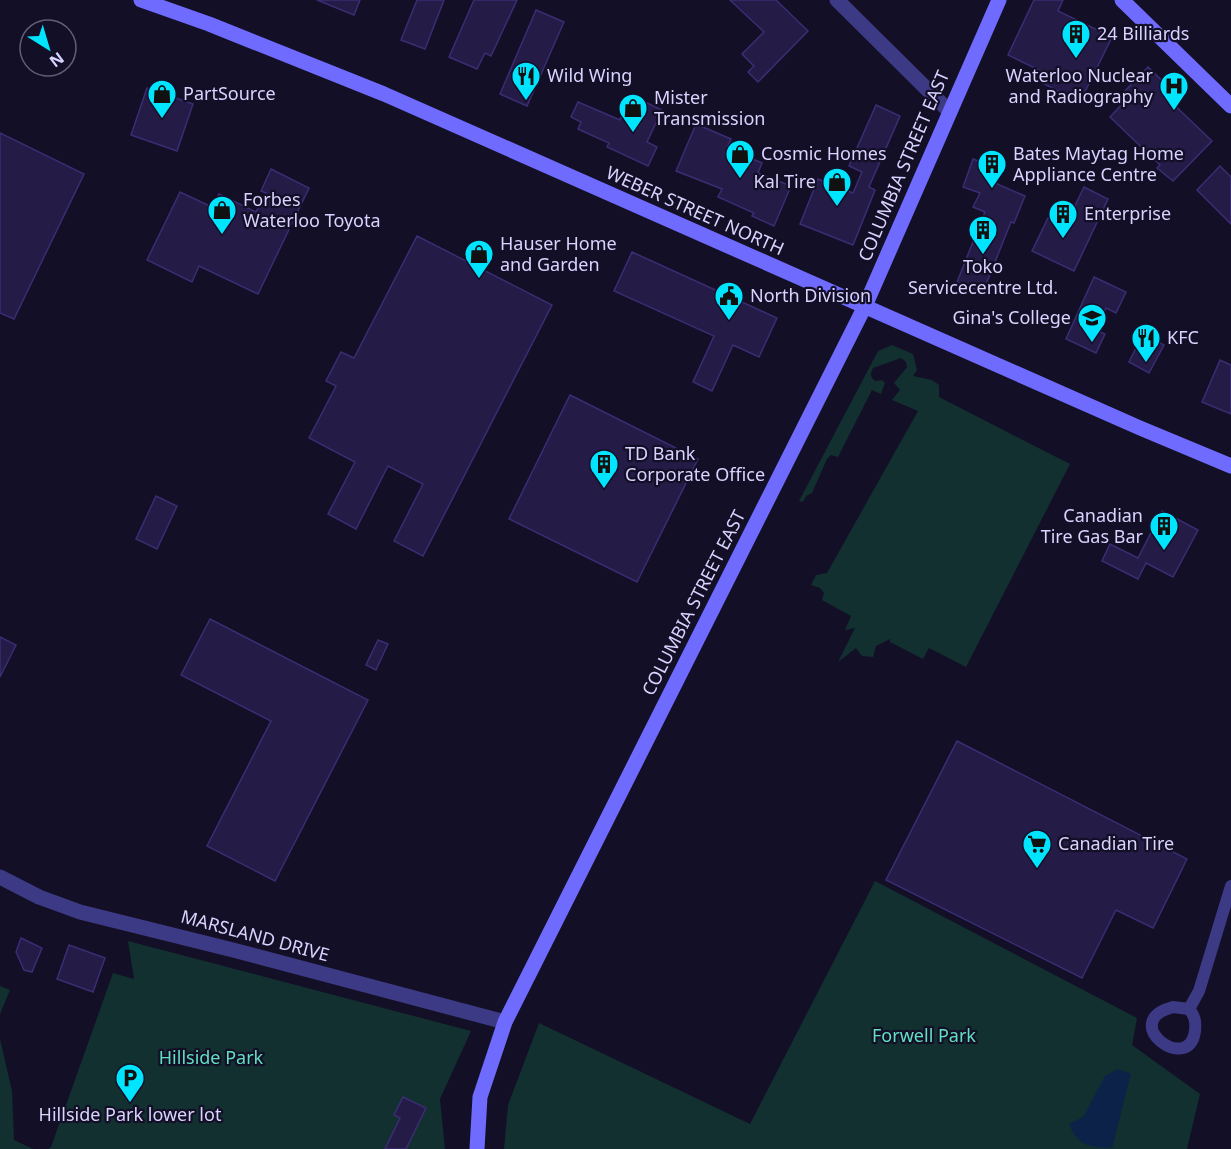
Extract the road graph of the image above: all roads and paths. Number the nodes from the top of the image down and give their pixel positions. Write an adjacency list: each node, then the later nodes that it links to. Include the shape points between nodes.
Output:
1 (141, 0): 7 (main road, WEBER STREET NORTH, via 384,94)
2 (837, 0): 6 (street)
3 (999, 0): 6 (main road, COLUMBIA STREET EAST)
4 (1122, 0): 5 (main road)
5 (1231, 106)
6 (949, 111): 7 (main road, COLUMBIA STREET EAST)
7 (865, 306): 8 (main road, WEBER STREET NORTH); 12 (main road, COLUMBIA STREET EAST)
8 (1231, 466)
9 (0, 877): 12 (street, MARSLAND DRIVE, via 80,912)
10 (1231, 886): 11 (street, via 1199,991)
11 (1189, 1009)
12 (505, 1022): 13 (main road, COLUMBIA STREET EAST, via 480,1097)
13 (477, 1149)

